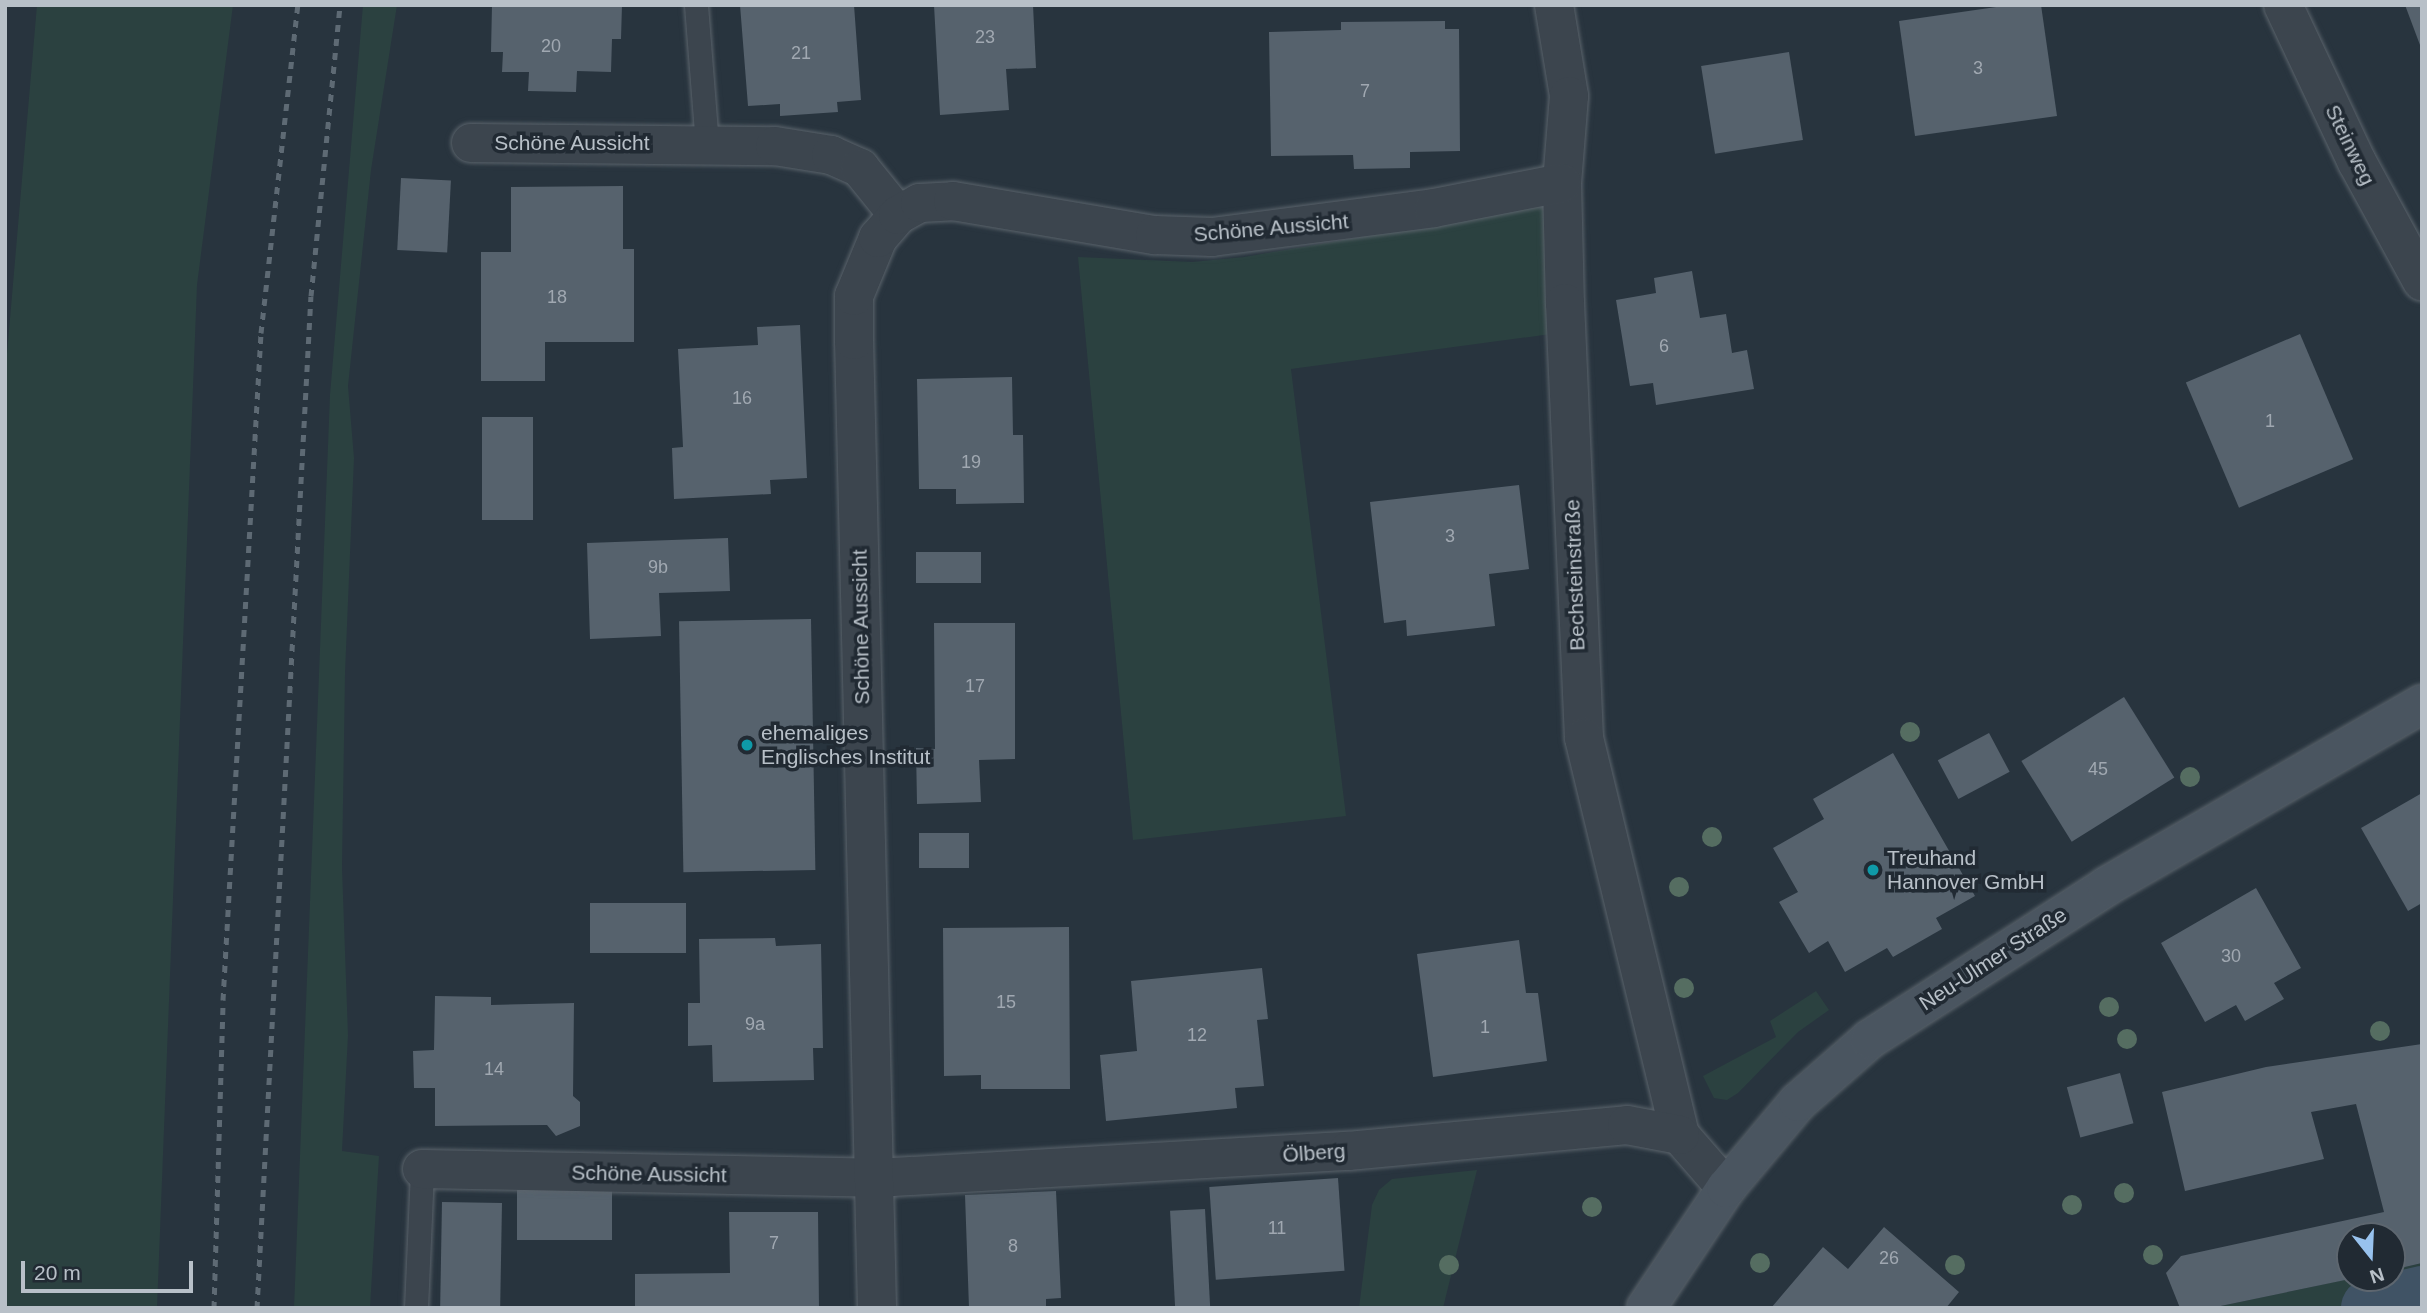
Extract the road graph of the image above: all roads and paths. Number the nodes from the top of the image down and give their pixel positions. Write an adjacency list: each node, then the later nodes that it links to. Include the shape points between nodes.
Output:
1 (696, 5): 5 (lane)
2 (1554, 5): 6 (street, Bechsteinstraße, via 1569,96)
3 (2283, 5): 8 (street, Steinweg, via 2357,162)
4 (471, 143): 5 (street, Schöne Aussicht)
5 (707, 144): 7 (street, Schöne Aussicht, via 831,155 860,168)
6 (1563, 183): 7 (street, Schöne Aussicht, via 1434,208 1212,237 1141,233 953,201 920,203); 10 (street, Bechsteinstraße, via 1584,738)
7 (898, 215): 12 (street, Schöne Aussicht, via 878,238 854,296)
8 (2422, 281)
9 (2422, 704): 13 (main road, Neu-Ulmer Straße, via 2107,886 1870,1039 1798,1102)
10 (1680, 1135): 12 (street, Ölberg, via 1627,1125 1348,1151); 13 (street)
11 (422, 1169): 12 (street, Schöne Aussicht); 14 (lane)
12 (876, 1178): 15 (street, Schöne Aussicht)
13 (1726, 1188): 16 (main road, Neu-Ulmer Straße)
14 (416, 1308)
15 (877, 1308)
16 (1646, 1308)

